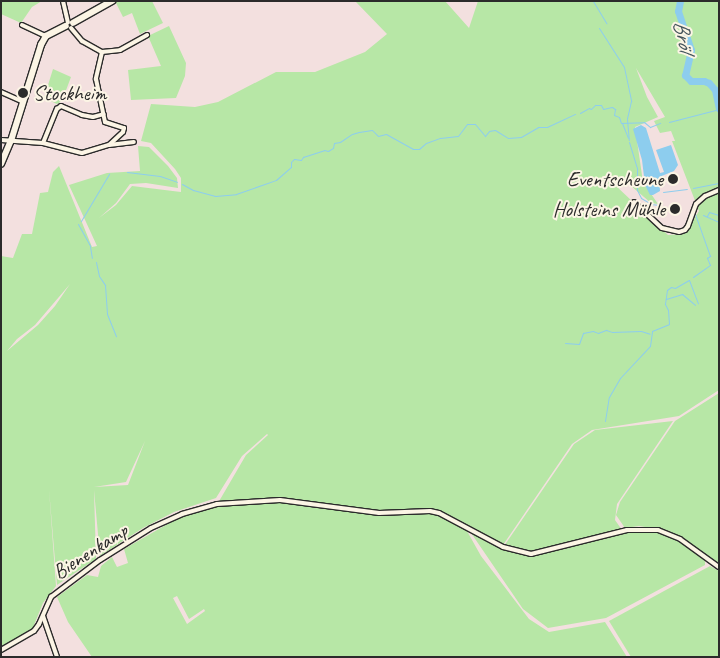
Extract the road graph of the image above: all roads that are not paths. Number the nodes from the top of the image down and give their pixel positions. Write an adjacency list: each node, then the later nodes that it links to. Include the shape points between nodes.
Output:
1 (63, 1): 4 (street)
2 (112, 1): 4 (street)
3 (22, 25): 6 (street)
4 (69, 25): 6 (street); 7 (street, via 82,42)
5 (147, 35): 7 (street, via 120,50)
6 (46, 36): 9 (street)
7 (102, 52): 10 (street, via 96,79)
8 (1, 92): 9 (street)
9 (23, 102): 12 (street)
10 (104, 114): 14 (street, via 82,115 60,106); 15 (street, via 105,122 124,128 124,132)
11 (1, 140): 12 (street)
12 (12, 140): 14 (street); 16 (street)
13 (134, 142): 15 (street)
14 (43, 143): 15 (street, via 82,153)
15 (109, 145)
16 (1, 164)
17 (719, 190): 18 (street, via 704,196 696,204 682,232 667,230)
18 (634, 202)
19 (719, 567): 20 (street, Bienenkamp, via 680,539 658,530 627,530 531,554 503,546 430,511 379,514 280,500 217,504 182,514 151,528 100,560 57,590 46,604)
20 (43, 616): 21 (street, Bienenkamp, via 34,631); 22 (street)
21 (1, 650)
22 (57, 657)

